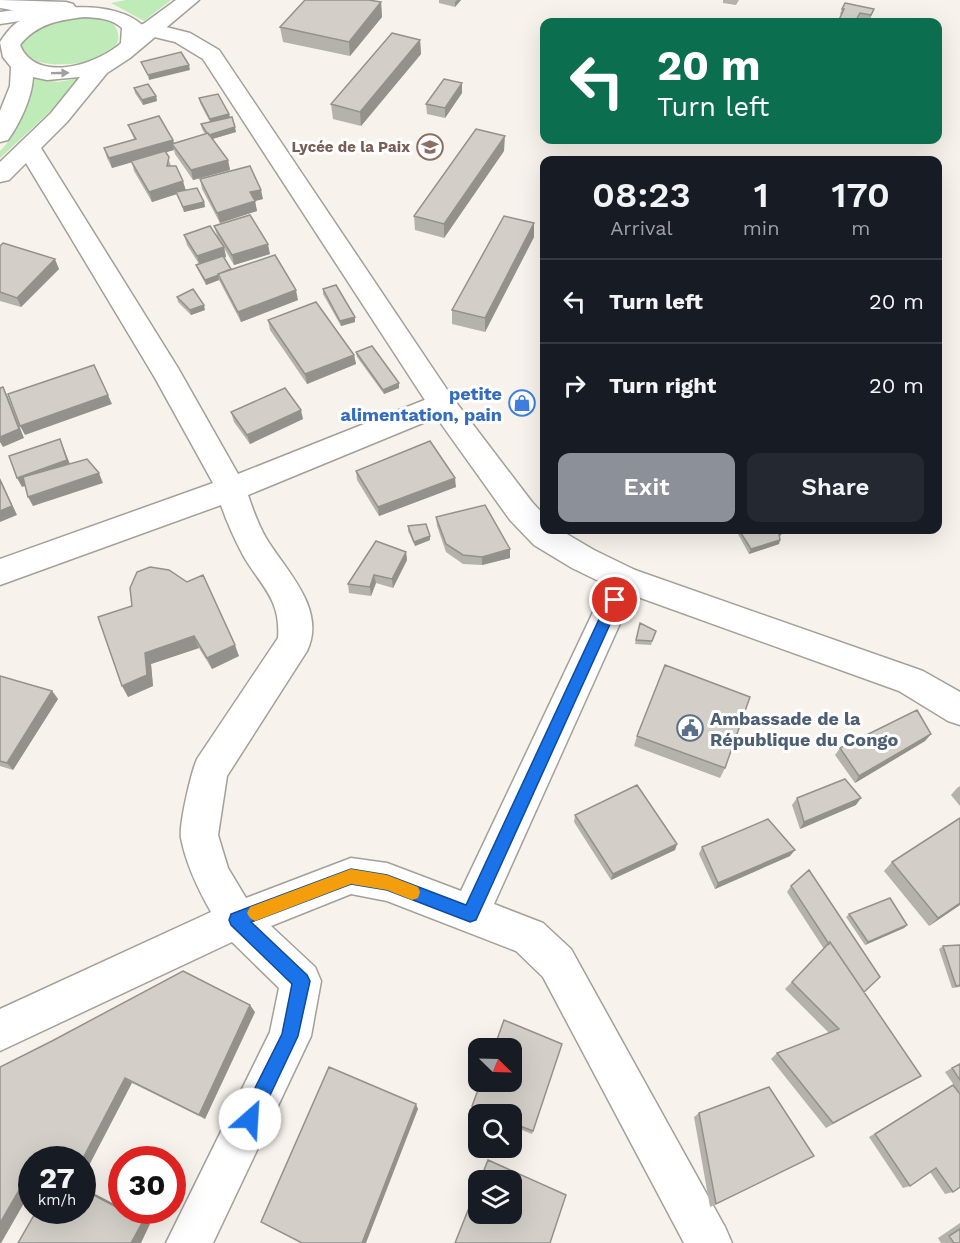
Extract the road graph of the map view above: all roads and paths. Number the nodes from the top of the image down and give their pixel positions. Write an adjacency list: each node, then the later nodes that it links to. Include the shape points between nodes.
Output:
1 (105, 0): 4 (street)
2 (189, 0): 6 (street)
3 (0, 2): 4 (street, via 27,8)
4 (65, 8): 5 (street); 7 (street, via 96,7 127,18 134,27 134,39); 8 (street, via 27,22 18,29)
5 (0, 18)
6 (150, 29): 7 (street); 13 (street, via 195,41 211,55)
7 (126, 50): 9 (street)
8 (8, 51): 9 (street, one-way to 9, via 38,71 58,74); 10 (street, via 21,86)
9 (100, 66): 11 (street, via 77,97)
10 (2, 129)
11 (29, 147): 12 (street); 14 (street, via 168,375)
12 (0, 175)
13 (442, 404): 14 (street); 15 (street)
14 (231, 489): 17 (street); 21 (street, via 242,523 287,596 296,620 295,641 210,771 199,835 212,876)
15 (540, 531)
16 (543, 534): 18 (street)
17 (0, 572)
18 (624, 579): 19 (street, via 911,681); 20 (street)
19 (960, 710)
20 (470, 914): 21 (street, via 387,882 351,876); 24 (street, via 529,937 557,963)
21 (237, 920): 22 (street); 23 (street, via 301,981 290,1036)
22 (0, 1030)
23 (189, 1243)
24 (709, 1243)

